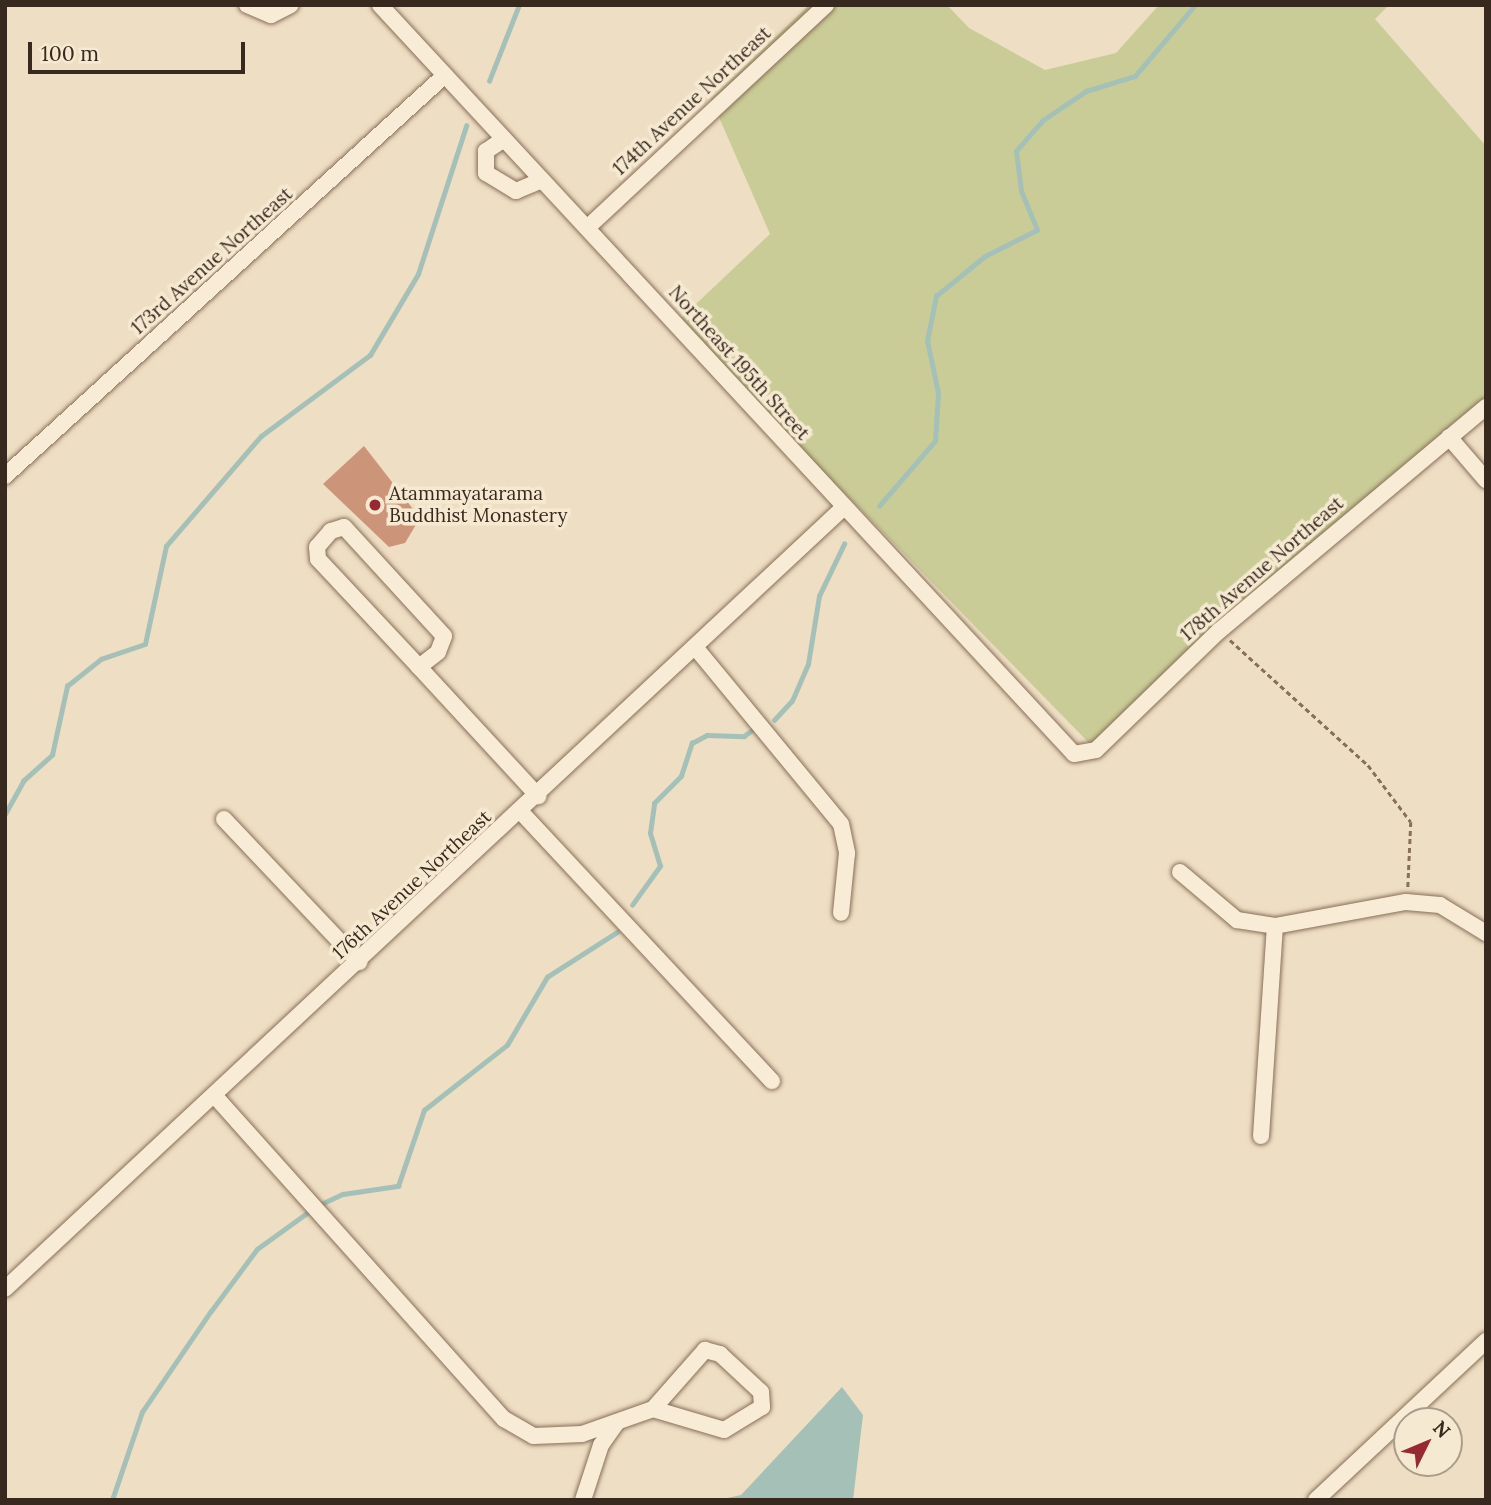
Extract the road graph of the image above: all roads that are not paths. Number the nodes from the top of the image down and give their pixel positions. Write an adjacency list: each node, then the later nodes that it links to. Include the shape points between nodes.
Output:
1 (247, 5): 2 (street, via 271,15)
2 (291, 5)
3 (380, 5): 5 (street, Northeast 195th Street)
4 (826, 5): 8 (street, 174th Avenue Northeast)
5 (444, 76): 6 (street, Northeast 195th Street); 11 (street, 173rd Avenue Northeast)
6 (504, 139): 7 (street, Northeast 195th Street); 7 (street, via 486,151 486,173 516,191)
7 (542, 180): 8 (street, Northeast 195th Street)
8 (587, 228): 13 (street, Northeast 195th Street)
9 (1486, 407): 10 (street, 178th Avenue Northeast)
10 (1449, 438): 12 (street); 16 (street, 178th Avenue Northeast, via 1219,631 1096,750 1083,755)
11 (5, 476)
12 (1486, 480)
13 (843, 508): 14 (street, 176th Avenue Northeast); 16 (street, Northeast 195th Street)
14 (695, 647): 17 (street, 176th Avenue Northeast); 21 (street, via 841,824 847,853)
15 (419, 667): 15 (street, via 318,559 317,547 331,531 344,527 444,636 438,652); 17 (street)
16 (1067, 750)
17 (538, 796): 18 (street, 176th Avenue Northeast)
18 (521, 812): 24 (street, 176th Avenue Northeast); 25 (street)
19 (224, 819): 24 (street)
20 (1180, 872): 22 (street, via 1225,915)
21 (841, 913)
22 (1275, 926): 23 (street, via 1406,902 1440,905); 27 (street)
23 (1486, 933)
24 (359, 962): 26 (street, 176th Avenue Northeast)
25 (772, 1081)
26 (214, 1095): 28 (street, 176th Avenue Northeast); 31 (street, via 504,1419 534,1436 558,1437)
27 (1261, 1136)
28 (5, 1289)
29 (1486, 1341): 33 (street)
30 (653, 1409): 30 (street, via 705,1350 720,1354 761,1392 762,1407 724,1430); 31 (street)
31 (617, 1422): 32 (street, via 601,1445)
32 (583, 1500)
33 (1316, 1500)

